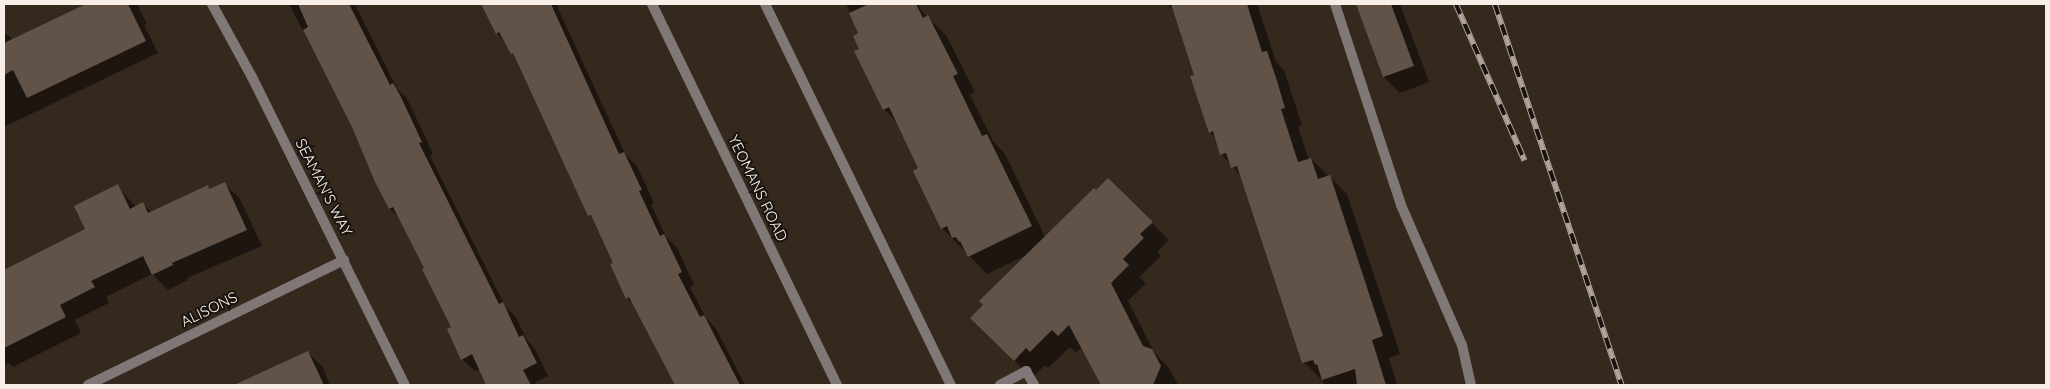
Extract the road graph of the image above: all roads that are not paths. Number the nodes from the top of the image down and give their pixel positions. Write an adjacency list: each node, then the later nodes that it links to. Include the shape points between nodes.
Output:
1 (212, 4): 5 (street, SEAMAN'S WAY)
2 (652, 4): 8 (street, YEOMANS ROAD)
3 (765, 4): 9 (street)
4 (1335, 4): 12 (street, via 1401,205 1462,345)
5 (344, 260): 6 (street, ALISONS); 7 (street, SEAMAN'S WAY)
6 (88, 385)
7 (405, 385)
8 (837, 385)
9 (951, 385)
10 (1000, 385): 11 (street, via 1026,371)
11 (1034, 385)
12 (1471, 385)

